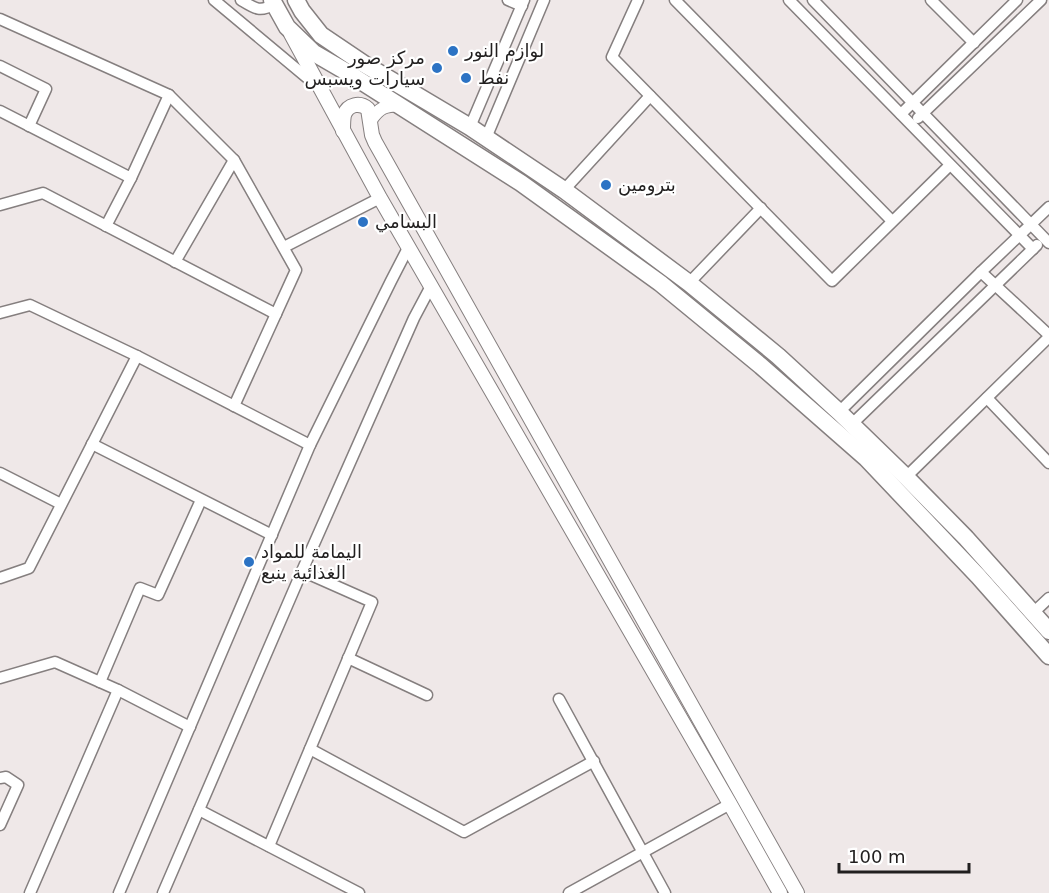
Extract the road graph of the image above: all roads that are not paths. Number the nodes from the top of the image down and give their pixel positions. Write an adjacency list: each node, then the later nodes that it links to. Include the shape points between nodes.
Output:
1 (214, 0): 19 (street)
2 (241, 0): 13 (street, via 259,9 267,9)
3 (296, 0): 30 (main road, via 321,35)
4 (508, 0): 14 (street)
5 (544, 0): 32 (street)
6 (638, 0): 21 (street, via 612,57)
7 (675, 0): 41 (street)
8 (789, 0): 25 (street)
9 (813, 0): 22 (street)
10 (931, 0): 17 (street)
11 (1017, 0): 17 (street)
12 (1041, 0): 26 (street)
13 (273, 2): 16 (main road)
14 (523, 3): 30 (street)
15 (0, 19): 20 (street)
16 (287, 27): 19 (main road); 23 (main road, via 314,53)
17 (974, 43): 22 (street)
18 (0, 66): 29 (street, via 46,89)
19 (320, 88): 31 (main road)
20 (169, 95): 33 (street); 35 (street)
21 (650, 96): 36 (street); 40 (street)
22 (912, 103): 25 (street); 26 (street)
23 (399, 105): 27 (street, via 383,107); 75 (main road, via 531,190 660,283 761,366 866,458)
24 (0, 111): 29 (street)
25 (900, 114): 28 (street)
26 (923, 114): 28 (street); 42 (street)
27 (371, 120): 31 (main road, via 364,105 351,106 345,112); 98 (main road, via 375,142)
28 (911, 124): 34 (street)
29 (29, 126): 35 (street)
30 (470, 127): 32 (main road)
31 (343, 131): 37 (main road)
32 (486, 138): 36 (main road)
33 (234, 160): 46 (street); 49 (street)
34 (950, 165): 41 (street); 44 (street)
35 (130, 178): 43 (street)
36 (564, 190): 51 (main road)
37 (380, 198): 46 (street); 47 (main road)
38 (0, 206): 43 (street, via 43,193)
39 (1049, 207): 42 (street)
40 (761, 208): 41 (street, via 832,280); 51 (street)
41 (892, 221)
42 (1031, 225): 44 (street); 45 (street)
43 (106, 226): 49 (street)
44 (1020, 236): 48 (street); 50 (street)
45 (1047, 238): 48 (street)
46 (284, 247): 55 (street, via 296,270)
47 (408, 248): 53 (main road); 63 (street)
48 (1033, 249): 52 (street)
49 (175, 262): 55 (street)
50 (981, 272): 52 (street); 60 (street)
51 (689, 282): 60 (main road)
52 (996, 285): 56 (street); 61 (street)
53 (431, 286): 70 (street); 86 (main road)
54 (0, 313): 57 (street, via 30,305)
55 (276, 314): 59 (street)
56 (1048, 339): 58 (street)
57 (137, 356): 59 (street); 62 (street)
58 (987, 398): 64 (street); 66 (street)
59 (234, 406): 63 (street)
60 (839, 412): 61 (main road)
61 (852, 424): 66 (main road)
62 (92, 444): 67 (street); 68 (street)
63 (310, 445): 69 (street)
64 (1049, 463)
65 (0, 473): 68 (street)
66 (906, 477): 73 (main road)
67 (201, 500): 69 (street); 78 (street, via 158,595 140,588)
68 (62, 504): 71 (street, via 29,568)
69 (272, 535): 82 (street)
70 (302, 571): 76 (street, via 372,602); 87 (street)
71 (0, 578)
72 (1049, 598): 73 (street)
73 (1033, 613): 74 (main road)
74 (1049, 631)
75 (1049, 656)
76 (348, 658): 80 (street); 83 (street)
77 (0, 678): 78 (street, via 55,662)
78 (100, 682): 79 (street)
79 (118, 690): 82 (street); 91 (street)
80 (427, 695)
81 (559, 699): 84 (street)
82 (190, 727): 92 (street)
83 (310, 749): 84 (street, via 464,832); 89 (street)
84 (594, 761): 90 (street)
85 (0, 778): 88 (street, via 18,784)
86 (730, 804): 90 (street); 97 (main road)
87 (199, 810): 89 (street); 93 (street)
88 (0, 825)
89 (268, 846): 94 (street)
90 (643, 852): 95 (street); 96 (street)
91 (30, 893)
92 (119, 893)
93 (163, 893)
94 (359, 893)
95 (569, 893)
96 (665, 893)
97 (780, 893)
98 (797, 893)

